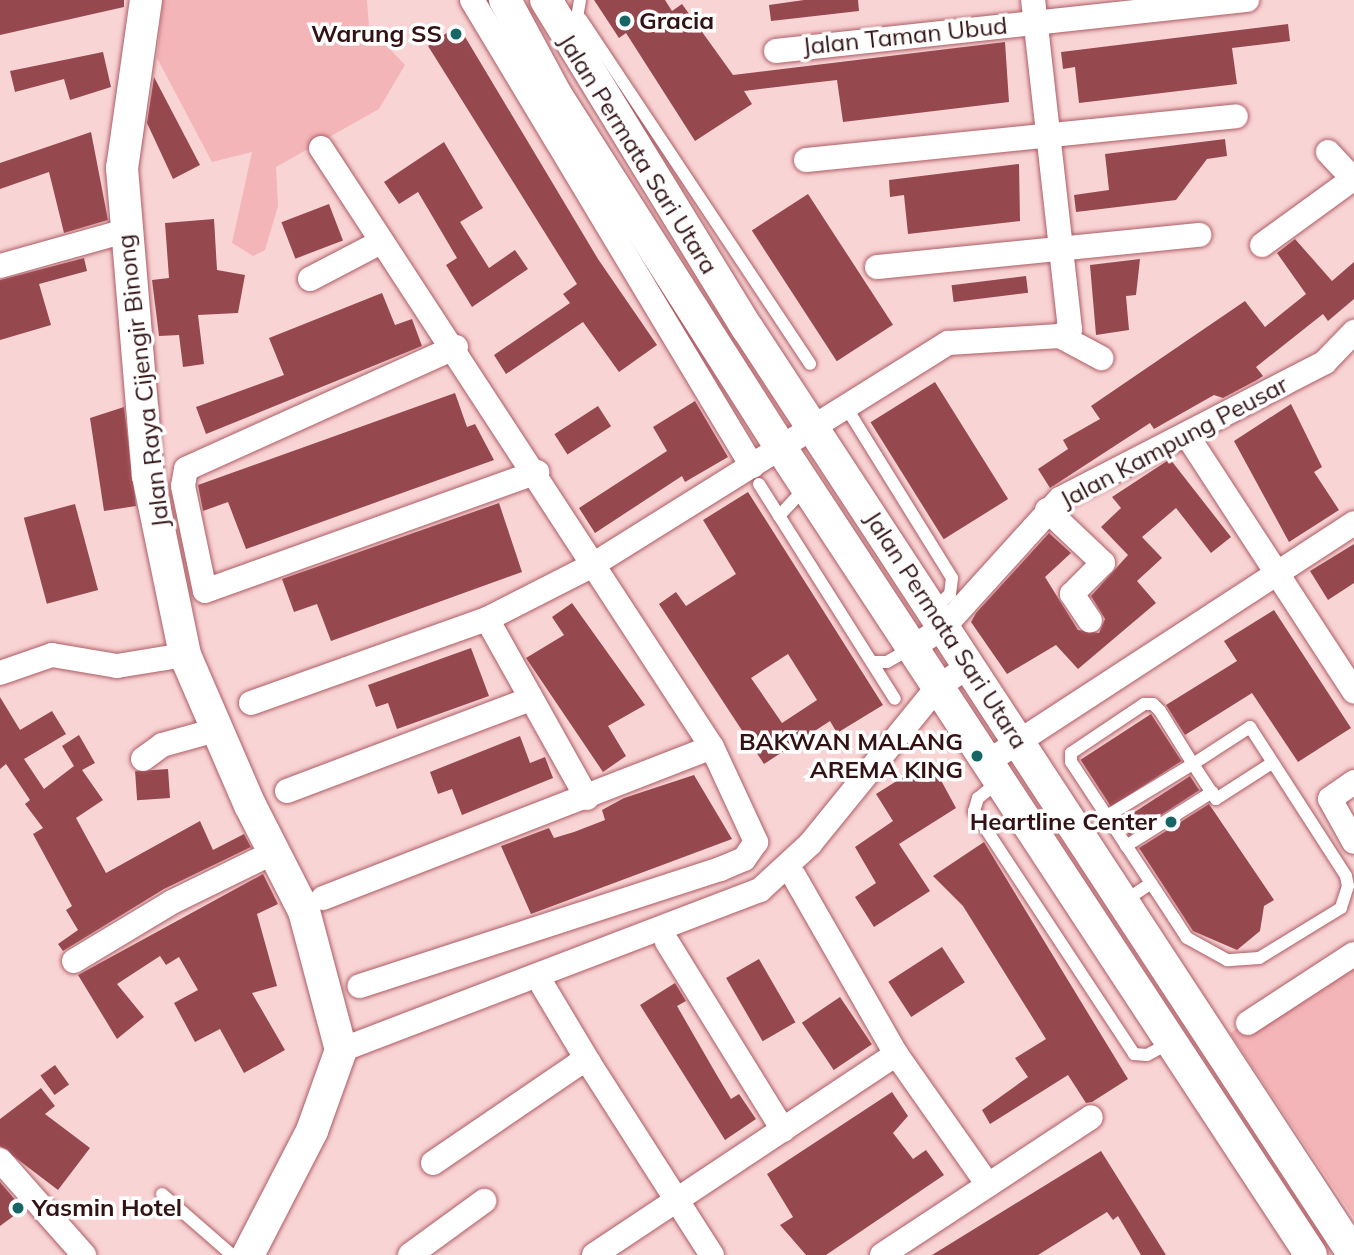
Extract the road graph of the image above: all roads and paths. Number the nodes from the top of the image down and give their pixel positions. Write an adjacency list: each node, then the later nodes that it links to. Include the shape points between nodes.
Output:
1 (146, 0): 19 (street, Jalan Raya Cijengir Binong, via 122,168)
2 (472, 0): 26 (street)
3 (505, 0): 21 (street, Jalan Permata Sari Utara, via 555,93)
4 (546, 0): 8 (street, Jalan Permata Sari Utara)
5 (580, 0): 8 (lane)
6 (1247, 0): 7 (street, Jalan Taman Ubud)
7 (1034, 11): 9 (street, Jalan Taman Ubud); 12 (street, Jalan Taman Ubud)
8 (570, 25): 10 (street, Jalan Permata Sari Utara)
9 (776, 51)
10 (618, 95): 15 (lane); 17 (street, Jalan Permata Sari Utara)
11 (1236, 116): 12 (street)
12 (1046, 135): 16 (street); 25 (street, Jalan Taman Ubud)
13 (321, 148): 22 (street)
14 (1328, 152): 18 (street)
15 (679, 159): 17 (lane); 23 (lane)
16 (806, 160)
17 (653, 177): 27 (street, Jalan Permata Sari Utara)
18 (1353, 180): 24 (street)
19 (125, 231): 28 (street); 54 (street, Jalan Raya Cijengir Binong, via 148,476)
20 (1199, 235): 25 (street)
21 (652, 239): 26 (street); 41 (street, Jalan Permata Sari Utara)
22 (379, 243): 30 (street); 35 (street)
23 (733, 244): 27 (lane); 31 (lane)
24 (1262, 245)
25 (1063, 248): 29 (street); 34 (street, Jalan Taman Ubud, via 1073,319)
26 (622, 256): 43 (street)
27 (705, 262): 32 (street, Jalan Permata Sari Utara)
28 (0, 266)
29 (877, 267)
30 (310, 279)
31 (776, 313): 32 (lane); 37 (lane)
32 (748, 329): 39 (street, Jalan Permata Sari Utara)
33 (1354, 332): 45 (street, Jalan Kampung Peusar, via 1325,362 1072,491)
34 (1060, 336): 36 (street); 38 (street, via 961,338)
35 (456, 347): 42 (street); 42 (street, via 186,469 183,486 205,591)
36 (1101, 358)
37 (810, 365)
38 (846, 407): 39 (street); 51 (lane, via 952,578)
39 (814, 427): 41 (street); 51 (street, Jalan Permata Sari Utara)
40 (1194, 446): 49 (street)
41 (781, 448): 43 (street); 44 (street, Jalan Permata Sari Utara)
42 (537, 472): 48 (street)
43 (755, 475): 46 (lane); 48 (street)
44 (807, 487): 46 (lane); 53 (street, Jalan Permata Sari Utara)
45 (1047, 510): 51 (street, Jalan Kampung Peusar); 52 (street, via 1102,563 1072,594)
46 (779, 516): 55 (lane)
47 (1354, 523): 49 (street)
48 (592, 566): 50 (street); 65 (street)
49 (1273, 572): 59 (street); 64 (street)
50 (487, 619): 60 (street); 62 (street)
51 (937, 620): 53 (street, Jalan Kampung Peusar); 56 (street, Jalan Permata Sari Utara)
52 (1090, 621)
53 (911, 648): 55 (lane, via 887,662); 58 (street, Jalan Permata Sari Utara)
54 (186, 655): 57 (street, via 117,666 52,655); 63 (street, Jalan Raya Cijengir Binong)
55 (872, 663): 61 (lane)
56 (967, 667): 58 (street); 64 (street, Jalan Permata Sari Utara)
57 (0, 673)
58 (937, 688): 69 (street, Jalan Permata Sari Utara); 88 (street, via 810,844 760,890)
59 (1354, 691)
60 (531, 699): 71 (street); 73 (street)
61 (895, 699)
62 (251, 703)
63 (216, 730): 66 (street, via 162,745); 77 (street, Jalan Raya Cijengir Binong)
64 (1020, 742): 69 (street); 79 (street, Jalan Permata Sari Utara)
65 (712, 747): 73 (street); 84 (street, via 756,842 744,859)
66 (143, 759)
67 (1272, 763): 68 (lane, via 1250,727); 72 (lane, via 1216,799); 79 (lane, via 1346,876 1340,908 1259,958 1227,960 1192,944)
68 (1193, 764): 72 (lane); 74 (lane); 74 (lane, via 1160,711 1144,704 1071,753)
69 (992, 772): 89 (street, Jalan Permata Sari Utara)
70 (1354, 782): 75 (street, via 1330,799)
71 (287, 791)
72 (1212, 792): 76 (lane)
73 (587, 798): 80 (street)
74 (1107, 816): 76 (lane)
75 (1354, 842)
76 (1126, 846): 79 (lane)
77 (272, 853): 83 (street); 88 (street, Jalan Raya Cijengir Binong, via 304,911)
78 (794, 876): 90 (street)
79 (1138, 891): 87 (street, Jalan Permata Sari Utara)
80 (323, 898)
81 (667, 942): 93 (street)
82 (1354, 954): 86 (street)
83 (74, 961)
84 (359, 986)
85 (543, 986): 91 (street)
86 (1248, 1023)
87 (1215, 1037): 89 (street); 108 (street, Jalan Permata Sari Utara)
88 (341, 1050): 102 (street, via 313,1131)
89 (1176, 1050): 107 (street, Jalan Permata Sari Utara)
90 (896, 1054): 93 (street); 96 (street)
91 (589, 1063): 95 (street, via 578,1063); 99 (street)
92 (1091, 1117): 96 (street)
93 (783, 1130): 99 (street)
94 (0, 1160): 100 (street)
95 (433, 1163)
96 (988, 1185): 106 (street)
97 (162, 1194): 101 (lane)
98 (484, 1201): 103 (street)
99 (676, 1201): 104 (street); 105 (street)
100 (84, 1255)
101 (232, 1255)
102 (248, 1255)
103 (410, 1255)
104 (594, 1255)
105 (712, 1255)
106 (882, 1255)
107 (1311, 1255)
108 (1354, 1255)

